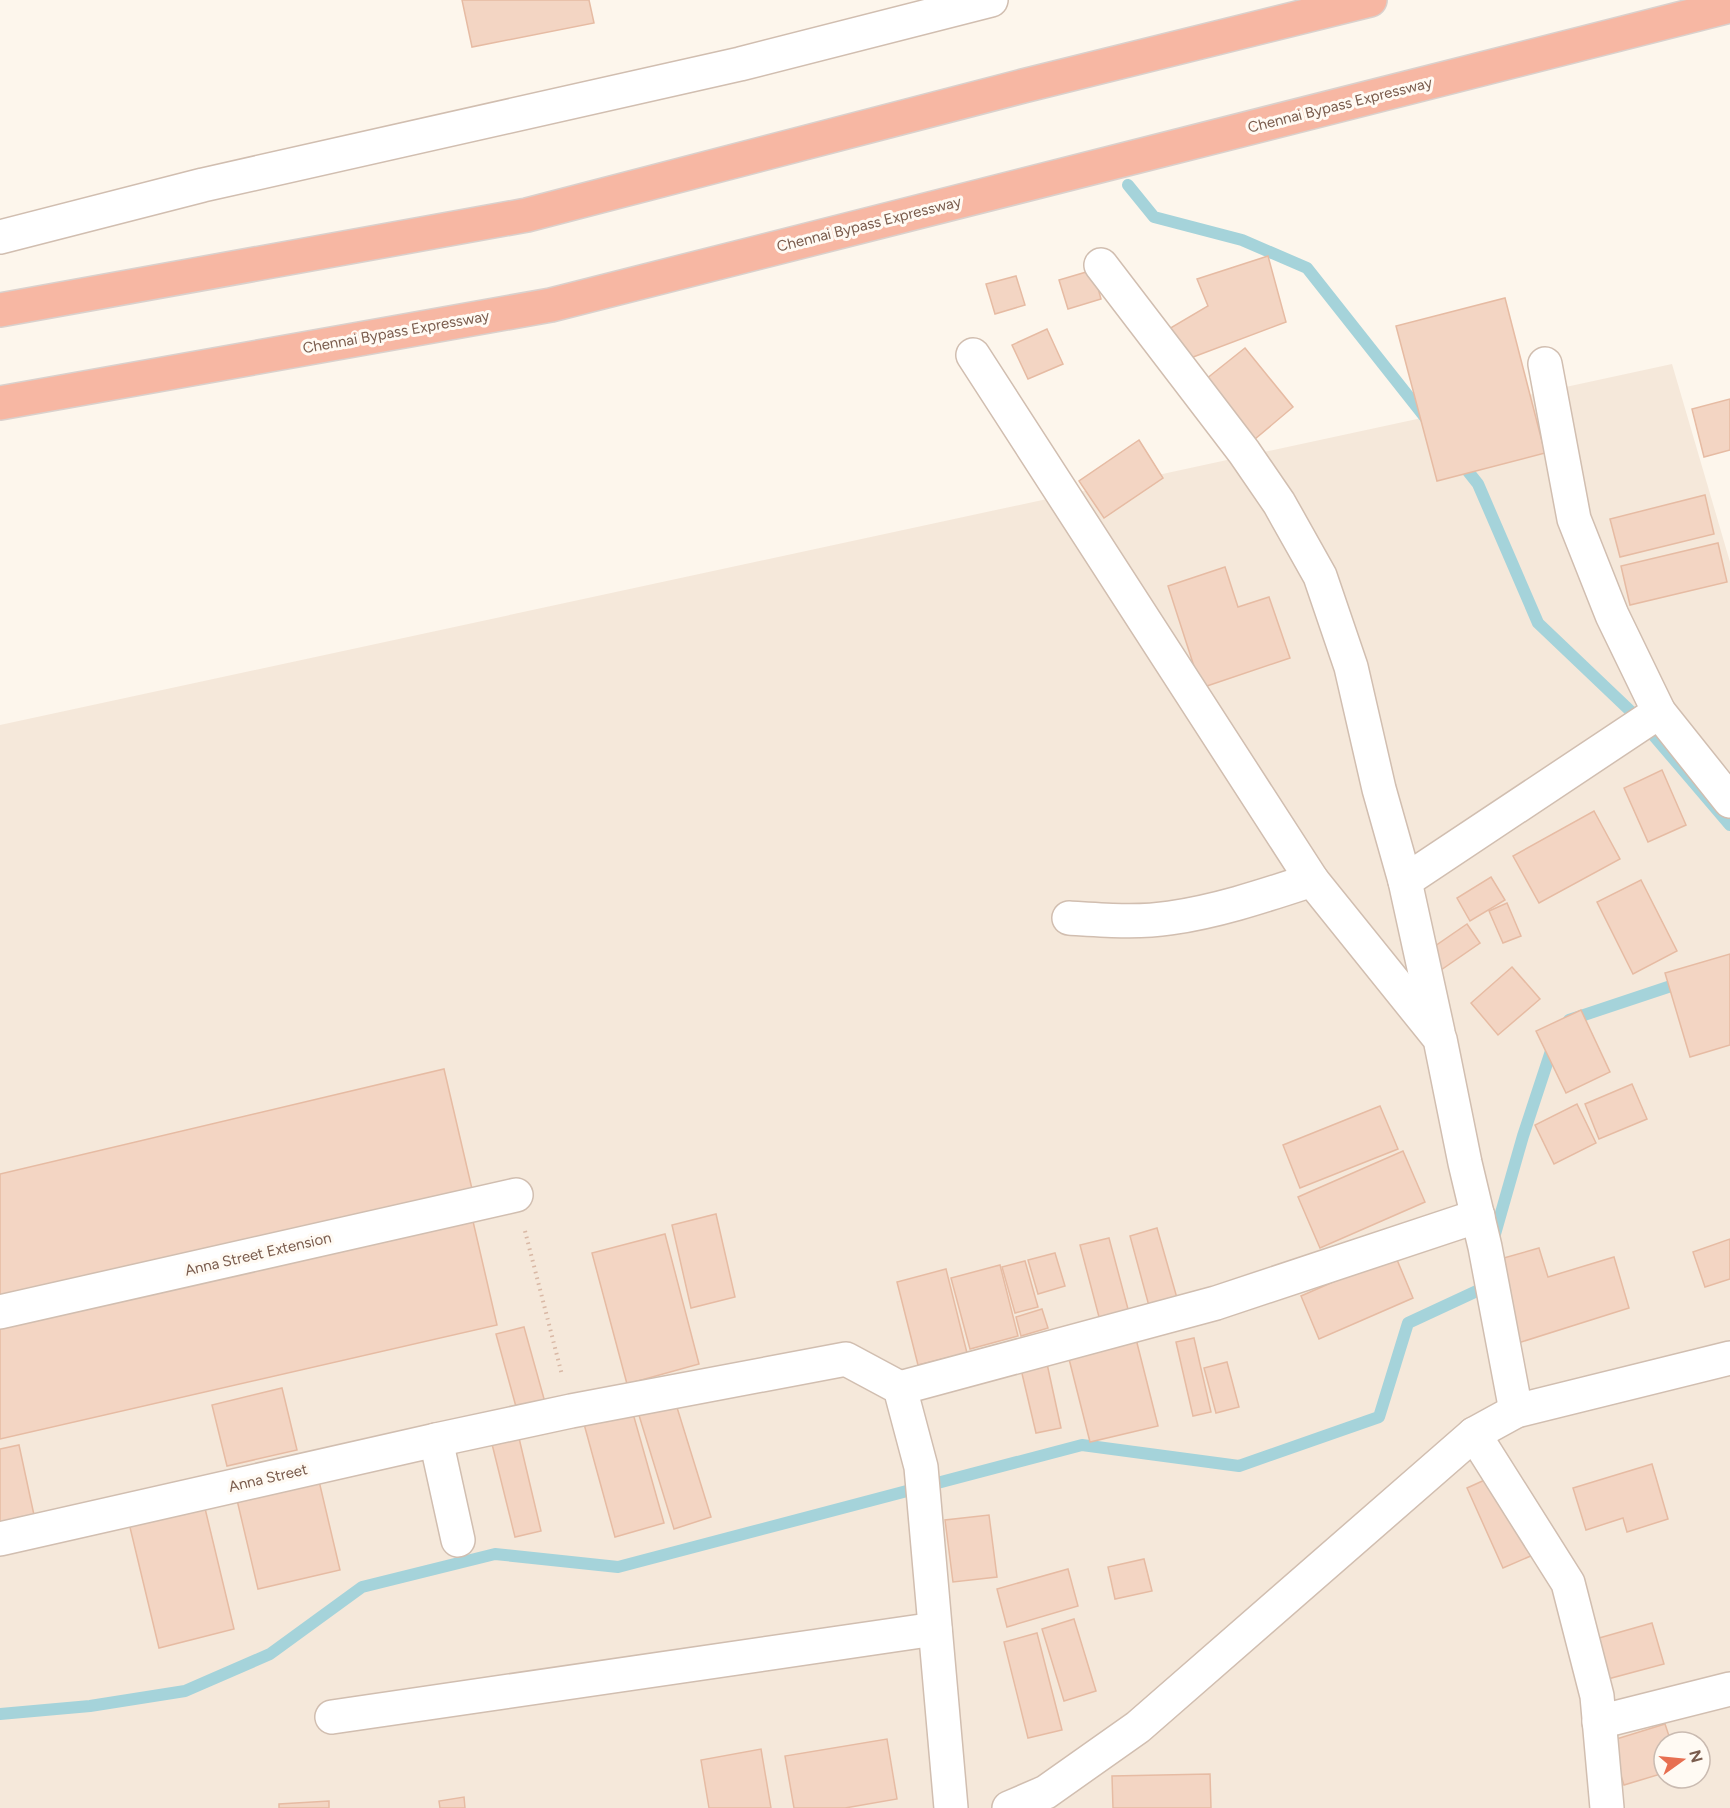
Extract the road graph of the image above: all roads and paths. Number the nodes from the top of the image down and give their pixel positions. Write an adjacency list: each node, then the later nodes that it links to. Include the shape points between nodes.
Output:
1 (1370, 0): 6 (highway, via 527,215)
2 (972, 2): 4 (street, via 740,64 215,182)
3 (1730, 6): 9 (highway, Chennai Bypass Expressway, via 551,305)
4 (0, 237)
5 (1101, 265): 13 (street, via 1244,452 1279,503 1320,576 1351,667)
6 (0, 310)
7 (973, 355): 12 (street)
8 (1545, 364): 10 (street, via 1574,519 1612,615)
9 (0, 403)
10 (1659, 712): 11 (street); 13 (street)
11 (1730, 801)
12 (1312, 880): 14 (street, via 1240,903 1170,918); 15 (street)
13 (1405, 880): 15 (street)
14 (1069, 918)
15 (1440, 1039): 17 (street)
16 (516, 1195): 18 (street, Anna Street Extension); 21 (path)
17 (1478, 1216): 20 (street, via 1216,1303); 22 (street)
18 (0, 1312)
19 (1730, 1358): 22 (street)
20 (900, 1388): 21 (street, Anna Street, via 846,1359); 27 (street, via 921,1467)
21 (571, 1410): 24 (street, Anna Street)
22 (1516, 1411): 23 (street)
23 (1474, 1434): 30 (street, via 1568,1582 1597,1696); 32 (street, via 1138,1727 1046,1792)
24 (436, 1440): 25 (street, Anna Street); 26 (street)
25 (0, 1539)
26 (458, 1540)
27 (935, 1629): 29 (street); 31 (street)
28 (1730, 1689): 30 (street)
29 (332, 1717)
30 (1599, 1722): 33 (street)
31 (951, 1808)
32 (1009, 1808)
33 (1607, 1808)

